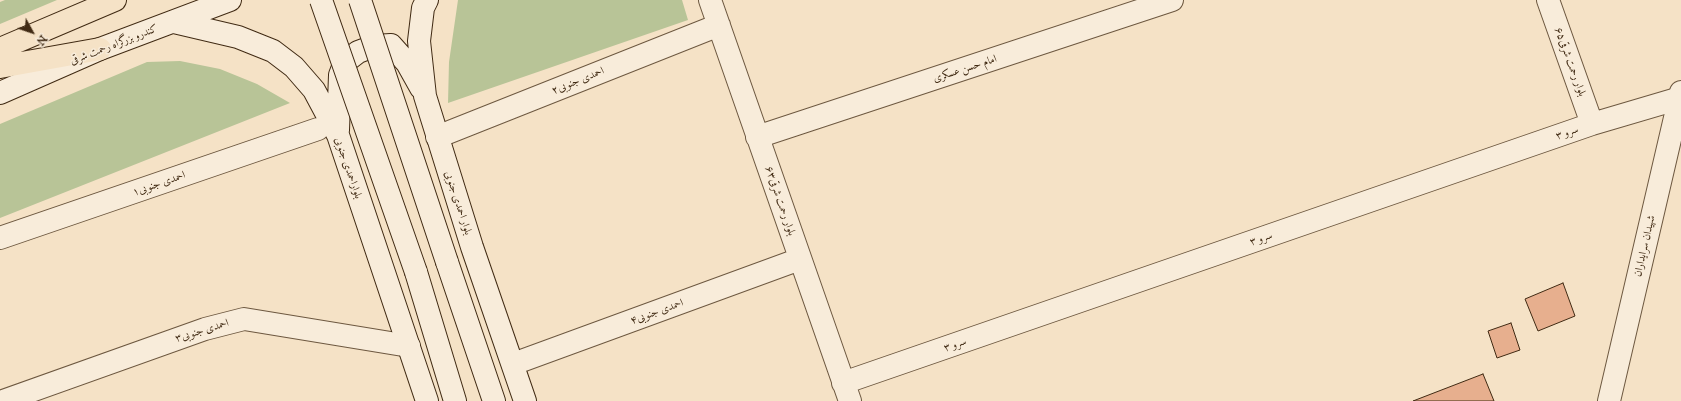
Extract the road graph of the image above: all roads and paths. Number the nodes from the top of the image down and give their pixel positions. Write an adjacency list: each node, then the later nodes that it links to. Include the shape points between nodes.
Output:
1 (115, 0): 11 (highway)
2 (230, 0): 9 (street, کندرو بزرگراه رحمت شرقی)
3 (321, 0): 28 (street, bridge, via 416,272)
4 (360, 0): 29 (street, bridge)
5 (427, 0): 16 (street, بلوار احمدی جنوبی, via 423,8 419,41)
6 (710, 0): 10 (street, بلوار رحمت شرقی۶۳)
7 (1172, 0): 20 (street, امام حسن عسکری)
8 (1548, 0): 17 (street, بلوار رحمت شرقی۶۵)
9 (174, 22): 12 (street, کندرو بزرگراه رحمت شرقی); 18 (street, بلواراحمدی جنوبی, via 238,36 273,51 294,67 314,90)
10 (718, 25): 19 (street, احمدی جنوبی۲); 20 (street, بلوار رحمت شرقی۶۳)
11 (0, 49)
12 (100, 49): 13 (highway); 14 (street, کندرو بزرگراه رحمت شرقی)
13 (0, 67)
14 (0, 93)
15 (1680, 95): 17 (street, سرو ۳); 31 (street, شهیدان سرایداران)
16 (425, 96): 18 (street, via 407,63 390,45 374,46 358,52 346,62 340,75); 19 (street, بلوار احمدی جنوبی)
17 (1592, 124): 25 (street, سرو ۳)
18 (328, 132): 21 (street, احمدی جنوبی۱); 23 (street, بلواراحمدی جنوبی)
19 (437, 137): 24 (street, بلوار احمدی جنوبی)
20 (757, 137): 22 (street, بلوار رحمت شرقی۶۳)
21 (0, 238)
22 (800, 259): 24 (street, احمدی جنوبی۴); 25 (street, بلوار رحمت شرقی۶۳)
23 (409, 346): 26 (street, احمدی جنوبی۳, via 244,320 205,329); 27 (street, بلواراحمدی جنوبی)
24 (513, 364): 30 (street, بلوار احمدی جنوبی)
25 (846, 392)
26 (3, 401)
27 (428, 401)
28 (455, 401)
29 (494, 401)
30 (525, 401)
31 (1609, 401)

